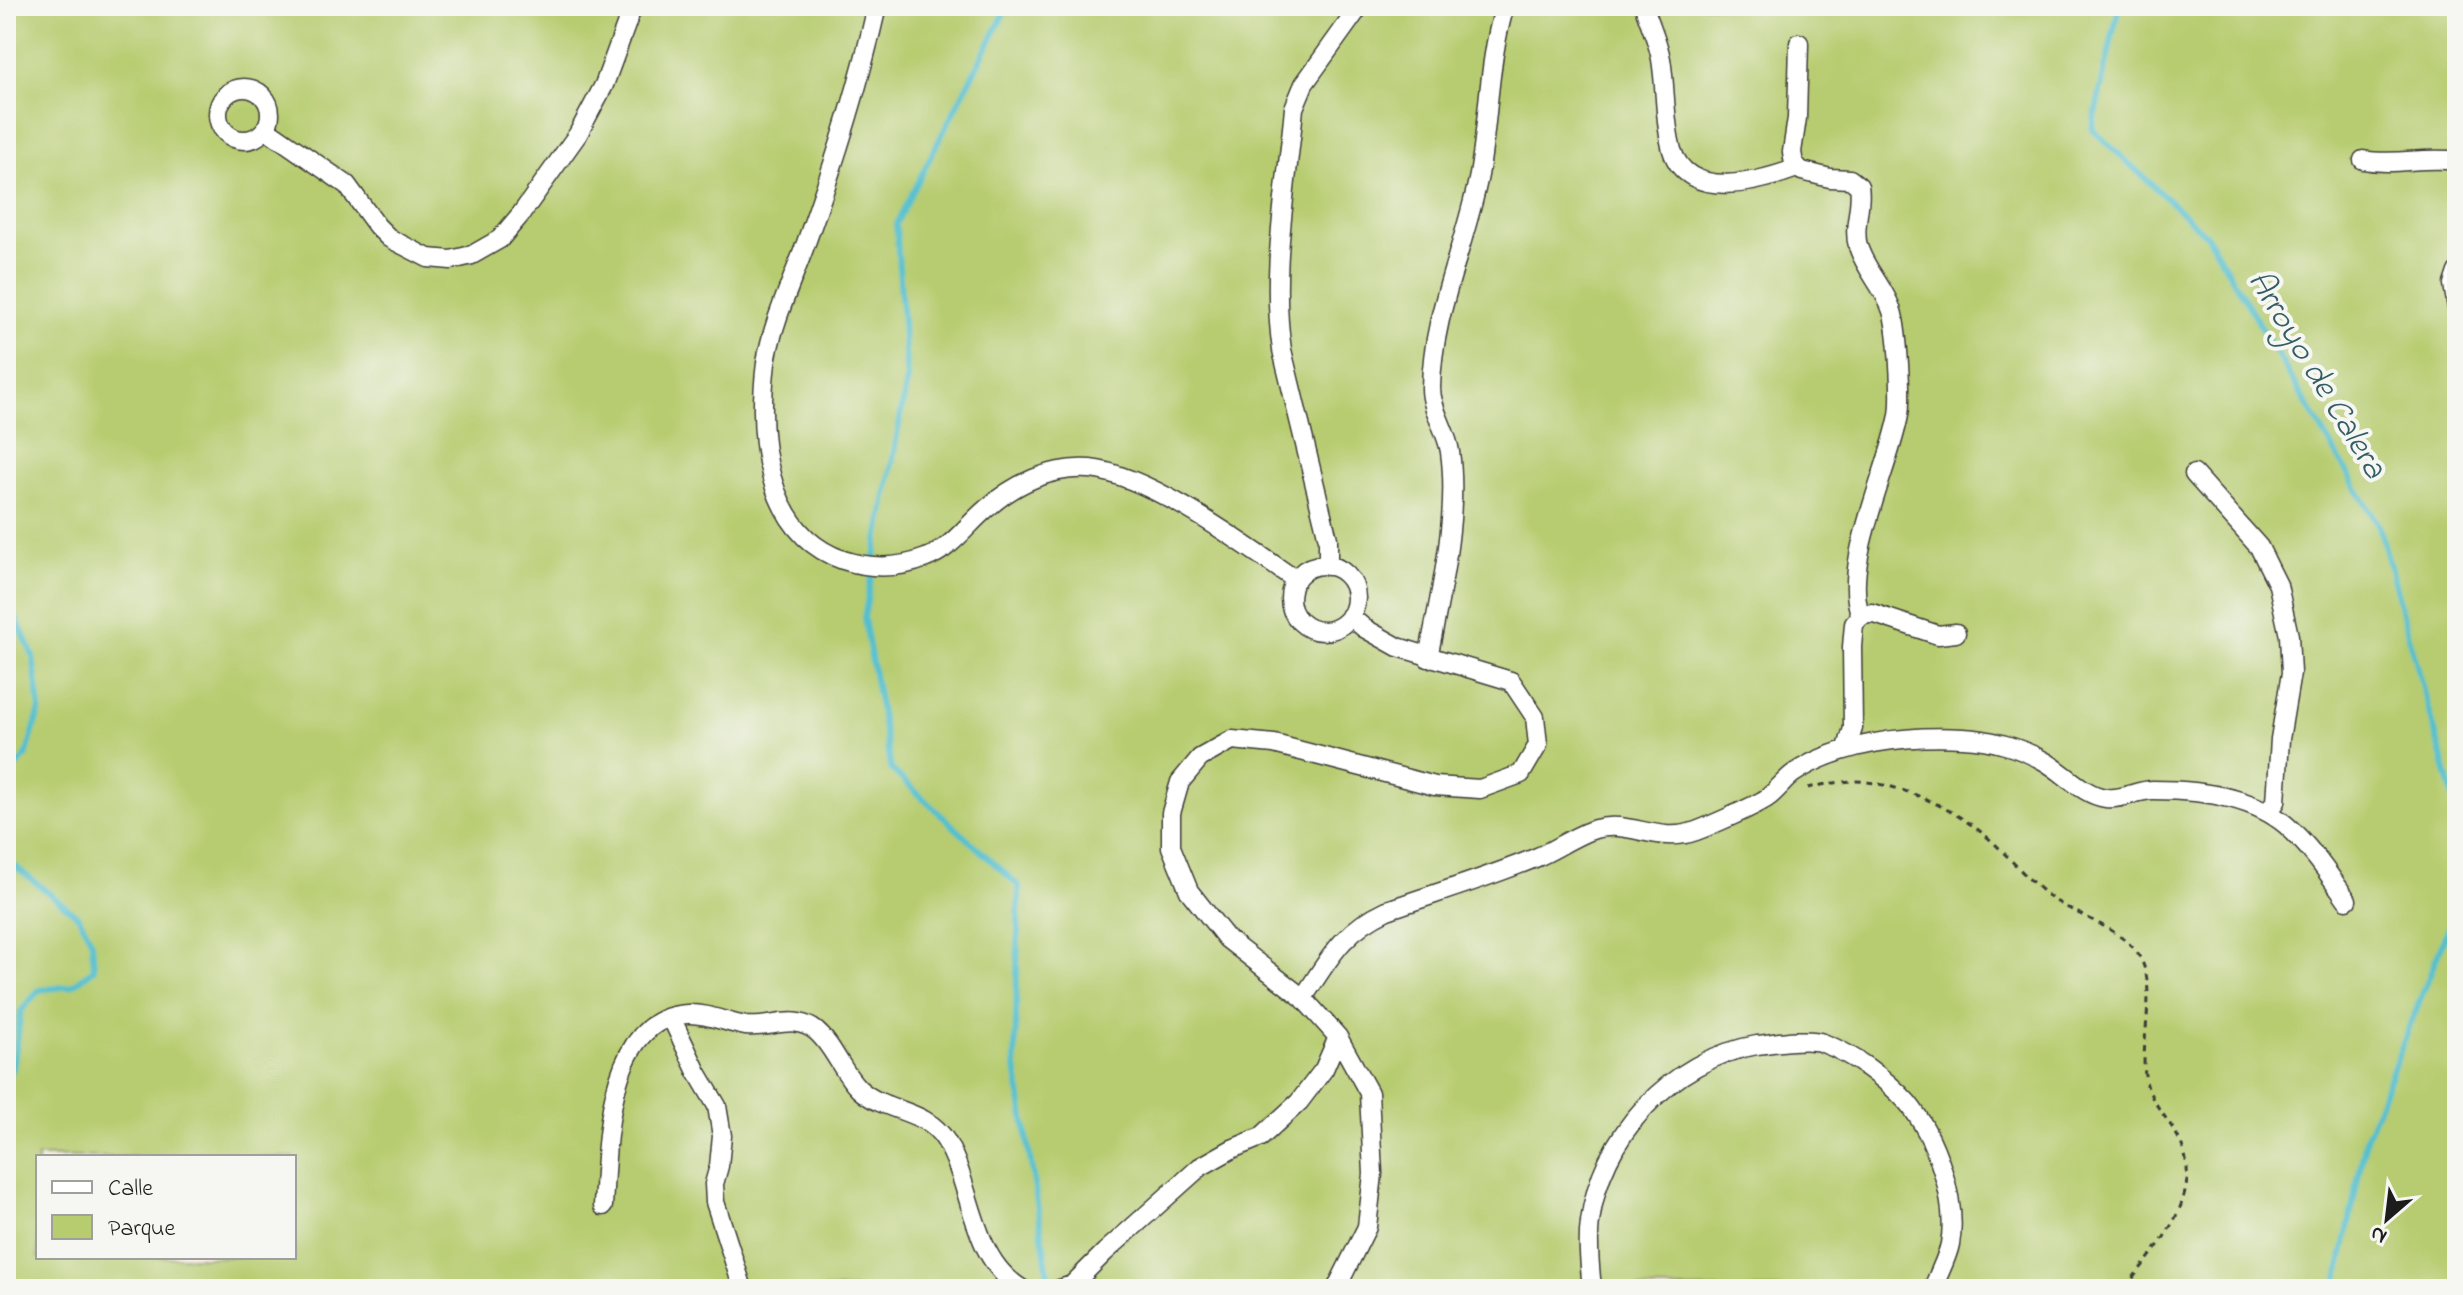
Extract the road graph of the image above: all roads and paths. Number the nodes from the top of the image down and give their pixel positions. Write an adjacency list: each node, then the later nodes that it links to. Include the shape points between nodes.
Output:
1 (633, 6): 7 (street, via 604,85 578,134 500,239 472,255 428,258 389,238 347,185)
2 (877, 6): 15 (street, via 861,78 767,360 761,414 781,507 801,534 829,555 861,566 895,567 928,558 957,539 1019,484 1054,471 1089,469 1116,474 1157,493)
3 (1360, 6): 14 (street, via 1304,84 1294,108 1278,274 1282,350 1328,539)
4 (1505, 6): 19 (street, via 1479,175 1440,314 1434,361 1431,391 1450,451 1452,494)
5 (1644, 6): 10 (street, via 1660,56 1671,148 1681,166 1707,184 1771,178)
6 (1799, 43): 10 (street, via 1792,158)
7 (266, 129)
8 (2363, 160): 9 (street)
9 (2457, 161)
10 (1797, 168): 17 (street, via 1850,179 1859,186 1857,243 1892,311 1899,412 1857,560 1856,603)
11 (2457, 272): 12 (street)
12 (2457, 308)
13 (2194, 474): 22 (street, via 2259,547 2278,585 2291,673 2276,802)
14 (1328, 566): 15 (street, via 1310,568); 16 (street, via 1345,573 1355,589)
15 (1296, 580): 16 (street, via 1291,607 1309,628 1336,628)
16 (1350, 616): 19 (street, via 1398,647)
17 (1861, 616): 18 (street, via 1872,613 1938,635); 20 (street, via 1854,624 1853,728)
18 (1956, 633)
19 (1428, 658): 24 (street, via 1511,681 1535,717 1538,745 1521,774 1480,789 1435,786 1274,744 1232,740 1200,758 1180,782 1171,813 1171,847 1189,891 1227,939)
20 (1847, 748): 22 (street, via 1904,739 1965,738 2005,744 2106,798 2148,790 2188,791); 24 (street, via 1794,773 1766,799 1694,832 1668,836 1627,827 1593,830 1535,858 1364,920 1346,936)
21 (1805, 789): 34 (path, via 1867,781 1924,797 1970,825 2024,876 2130,944 2140,957 2147,988 2145,1077 2152,1100 2179,1139 2186,1182 2181,1208 2168,1232)
22 (2267, 812): 23 (street, via 2319,859)
23 (2347, 900)
24 (1303, 998): 26 (street)
25 (671, 1017): 27 (street, via 655,1021 641,1034 621,1075 613,1100); 28 (street, via 717,1106 722,1136 715,1202); 29 (street, via 703,1014 744,1026 796,1021 815,1030 861,1092 913,1114 946,1141 981,1236 1002,1272)
26 (1338, 1037): 30 (street, via 1324,1069 1299,1102 1261,1137 1200,1167 1072,1285); 31 (street, via 1369,1093 1373,1174 1367,1227)
27 (603, 1206)
28 (743, 1289)
29 (1022, 1289)
30 (1060, 1289)
31 (1336, 1289)
32 (1592, 1289): 33 (street, via 1589,1224 1601,1175 1614,1147 1658,1092 1691,1068 1742,1048 1821,1042 1866,1067 1907,1103 1932,1144 1951,1198 1950,1243)
33 (1933, 1289)
34 (2124, 1289)

